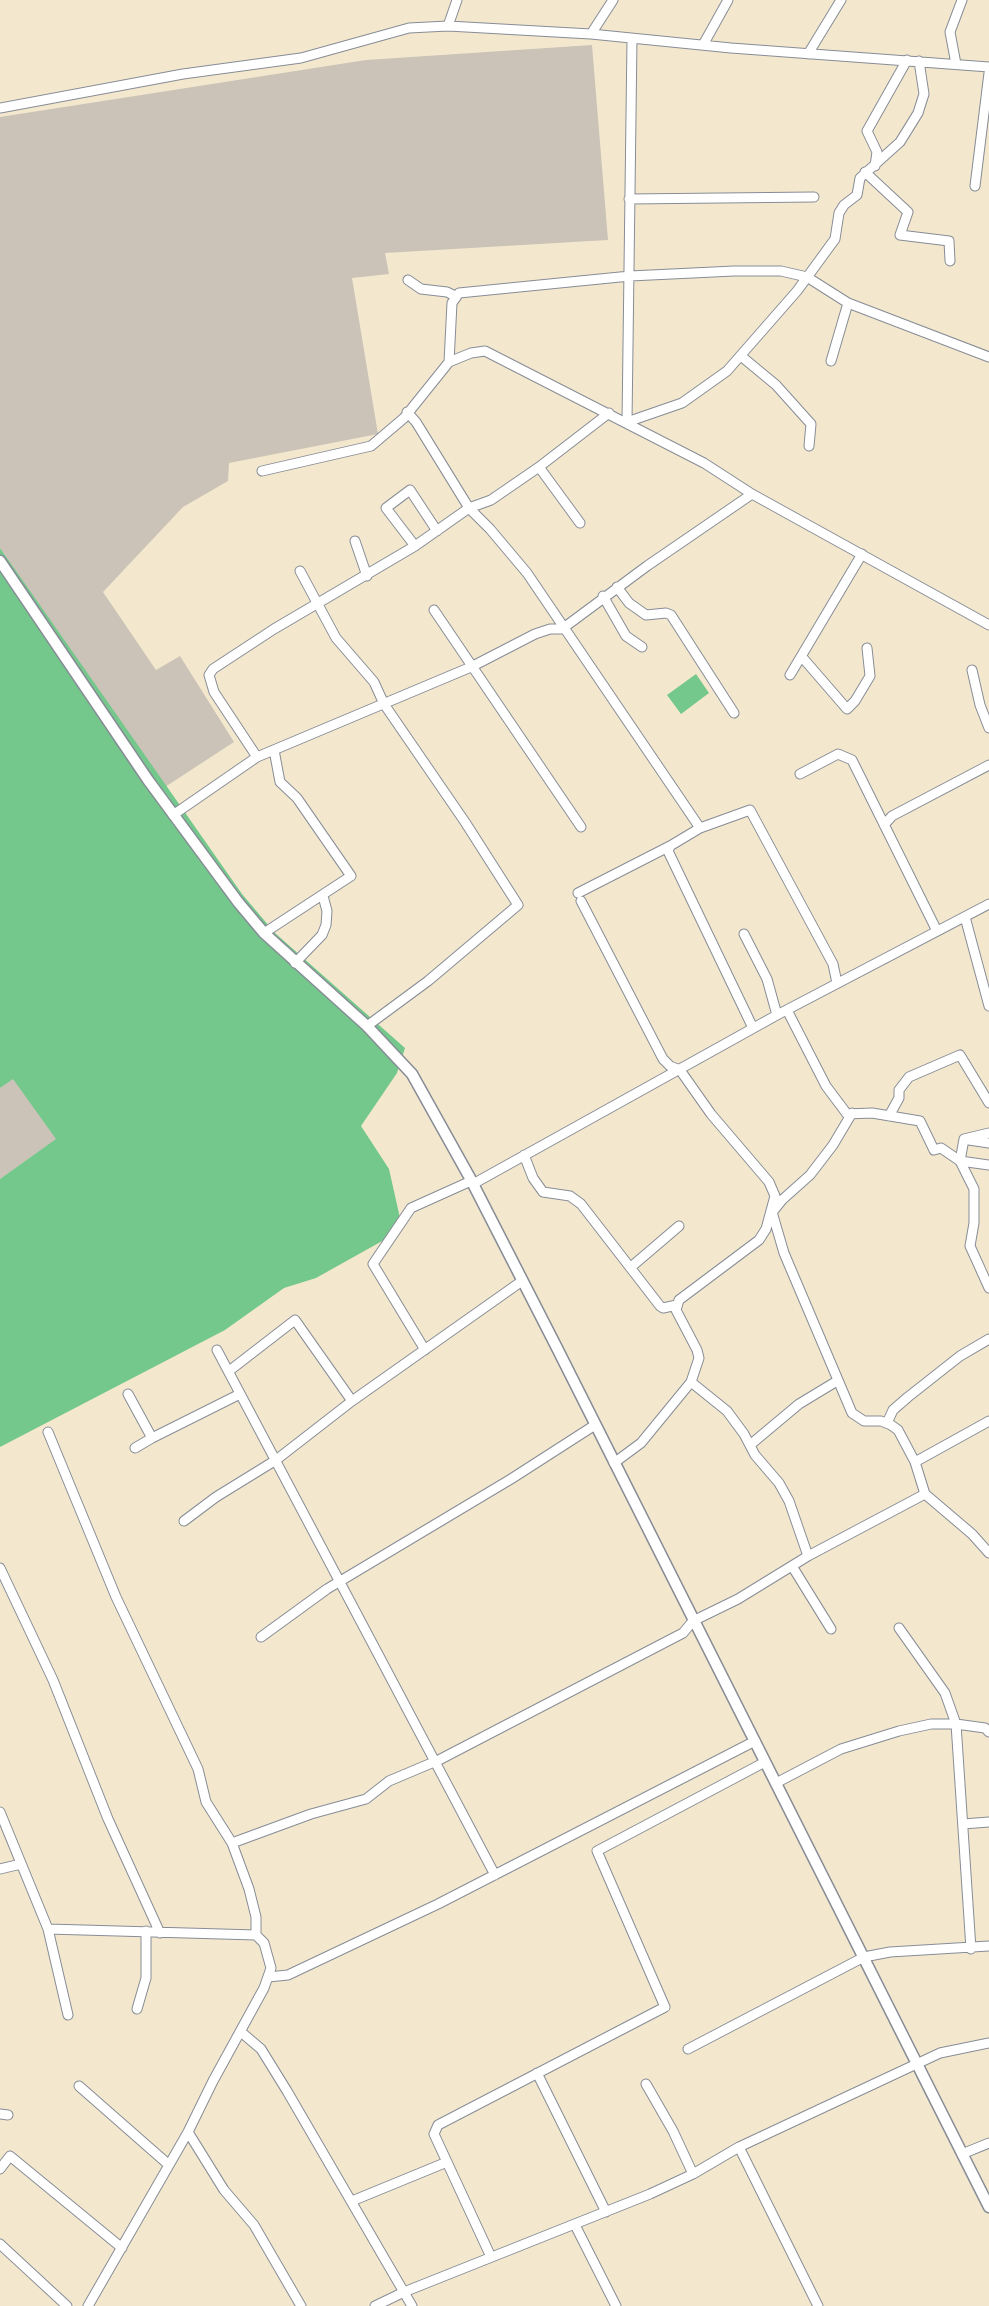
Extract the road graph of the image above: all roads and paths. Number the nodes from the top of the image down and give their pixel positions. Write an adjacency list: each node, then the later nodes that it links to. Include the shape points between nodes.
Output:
1 (457, 0): 6 (street)
2 (613, 0): 7 (street)
3 (728, 0): 9 (street)
4 (841, 0): 10 (street)
5 (962, 0): 13 (street, via 950,32)
6 (448, 26): 7 (street); 16 (street, via 409,28 302,58 183,74)
7 (591, 34): 8 (street)
8 (632, 39): 9 (street); 21 (street)
9 (703, 45): 10 (street)
10 (808, 54): 11 (street)
11 (907, 60): 12 (street); 17 (street, via 867,131 877,152)
12 (919, 61): 13 (street); 17 (street, via 924,94 918,113 900,142)
13 (956, 64): 14 (street)
14 (989, 67)
15 (989, 74): 19 (street)
16 (0, 108)
17 (875, 166): 18 (street)
18 (865, 172): 22 (street, via 908,212 900,235 949,241); 24 (street, via 857,195 841,209 835,239)
19 (975, 186)
20 (814, 197): 21 (street)
21 (629, 199): 23 (street)
22 (950, 261)
23 (630, 276): 24 (street, via 745,271); 26 (street); 34 (street)
24 (807, 277): 27 (street); 28 (street)
25 (408, 280): 26 (street, via 422,290)
26 (454, 296): 31 (street)
27 (848, 303): 29 (street); 30 (street)
28 (741, 356): 34 (street, via 727,371 682,403); 35 (street, via 776,385 811,424)
29 (989, 357)
30 (831, 361)
31 (449, 362): 32 (street); 33 (street, via 485,351)
32 (407, 412): 37 (street, via 371,446); 39 (street)
33 (609, 413): 34 (street); 36 (street)
34 (627, 422): 38 (street)
35 (809, 446)
36 (539, 467): 39 (street, via 490,500); 40 (street)
37 (262, 471)
38 (752, 494): 44 (street); 48 (street)
39 (469, 508): 41 (street); 53 (street, via 526,573)
40 (580, 523)
41 (437, 531): 43 (street); 43 (street, via 410,490 386,508)
42 (355, 541): 47 (street)
43 (415, 546): 47 (street)
44 (862, 554): 52 (street); 56 (street)
45 (0, 561): 67 (street)
46 (300, 571): 50 (street)
47 (367, 576): 50 (street)
48 (617, 587): 49 (street); 61 (street, via 629,603 646,615 670,615)
49 (603, 596): 53 (street); 54 (street, via 626,636)
50 (320, 604): 60 (street, via 336,638 374,682); 64 (street, via 210,672 214,692)
51 (434, 610): 57 (street)
52 (989, 625)
53 (562, 629): 57 (street, via 535,634); 70 (street)
54 (642, 647)
55 (867, 648): 56 (street, via 870,676 847,709)
56 (802, 657): 59 (street)
57 (471, 667): 60 (street); 69 (street)
58 (972, 670): 62 (street)
59 (790, 675)
60 (384, 704): 63 (street); 83 (street, via 518,905 428,981)
61 (734, 713)
62 (989, 728)
63 (274, 750): 64 (street); 72 (street, via 280,782 297,798 350,871 351,876)
64 (257, 757): 67 (street)
65 (989, 765): 68 (street, via 892,816)
66 (800, 774): 68 (street, via 843,754 854,765)
67 (173, 815): 76 (street)
68 (884, 825): 75 (street)
69 (581, 827)
70 (700, 828): 71 (street); 79 (street, via 750,810 833,964)
71 (670, 846): 84 (street, via 671,863); 85 (street, via 580,897 663,1059)
72 (323, 896): 76 (street); 78 (street, via 327,911 322,935)
73 (989, 904): 74 (street)
74 (965, 917): 75 (street); 80 (street)
75 (936, 930): 79 (street, via 904,951)
76 (264, 933): 78 (street)
77 (744, 934): 82 (street, via 767,979)
78 (295, 963): 83 (street)
79 (837, 983): 81 (street)
80 (989, 1006)
81 (787, 1010): 82 (street); 87 (street, via 826,1086 838,1105 847,1114)
82 (777, 1015): 84 (street)
83 (367, 1026): 95 (street, via 412,1074)
84 (753, 1028): 85 (street)
85 (680, 1070): 92 (street); 96 (street, via 711,1114 769,1182 775,1196)
86 (989, 1103): 88 (street, via 960,1055 909,1077)
87 (852, 1113): 88 (street); 96 (street, via 810,1175)
88 (889, 1116): 93 (street, via 920,1121 934,1149 940,1148)
89 (989, 1133): 90 (street)
90 (964, 1139): 91 (street); 93 (street)
91 (989, 1143)
92 (524, 1155): 95 (street); 98 (street, via 543,1192 570,1196 581,1204)
93 (960, 1161): 94 (street); 100 (street, via 974,1189 970,1246)
94 (989, 1165)
95 (472, 1183): 99 (street); 104 (street, via 411,1208 373,1264)
96 (772, 1212): 101 (street, via 759,1240 684,1295); 106 (street, via 784,1253)
97 (679, 1226): 98 (street)
98 (631, 1267): 101 (street, via 660,1306)
99 (522, 1281): 104 (street); 113 (street)
100 (989, 1288)
101 (677, 1305): 107 (street, via 676,1310 698,1350)
102 (989, 1339): 112 (street, via 908,1396)
103 (217, 1350): 105 (street)
104 (425, 1350): 110 (street)
105 (228, 1371): 109 (street); 110 (street, via 295,1320)
106 (837, 1381): 112 (street, via 855,1417); 116 (street, via 799,1404)
107 (692, 1382): 116 (street, via 727,1412); 120 (street, via 641,1443)
108 (128, 1394): 115 (street)
109 (240, 1394): 115 (street); 118 (street)
110 (352, 1401): 118 (street)
111 (989, 1421): 119 (street)
112 (887, 1422): 119 (street, via 898,1430)
113 (595, 1425): 120 (street); 127 (street)
114 (48, 1432): 141 (street, via 116,1597 198,1769 206,1802)
115 (152, 1438): 117 (street)
116 (750, 1445): 124 (street, via 789,1501)
117 (135, 1448)
118 (276, 1460): 122 (street); 127 (street)
119 (915, 1462): 121 (street)
120 (614, 1463): 128 (street)
121 (925, 1494): 123 (street); 124 (street)
122 (184, 1521)
123 (989, 1553)
124 (808, 1556): 125 (street)
125 (792, 1566): 128 (street); 130 (street)
126 (0, 1568): 147 (street, via 53,1680 108,1820)
127 (340, 1582): 131 (street); 135 (street)
128 (693, 1621): 134 (street); 135 (street, via 682,1633)
129 (898, 1628): 132 (street, via 945,1693)
130 (831, 1629)
131 (261, 1636)
132 (956, 1724): 133 (street); 137 (street, via 932,1724 874,1738 841,1749); 140 (street)
133 (989, 1732)
134 (755, 1741): 136 (street); 144 (street)
135 (435, 1762): 141 (street, via 389,1781 366,1799); 144 (street)
136 (765, 1762): 137 (street); 159 (street, via 597,1851 665,2007)
137 (776, 1783): 151 (street)
138 (0, 1812): 142 (street)
139 (989, 1822): 140 (street)
140 (963, 1824): 150 (street)
141 (232, 1843): 148 (street, via 249,1889)
142 (21, 1864): 143 (street); 145 (street)
143 (0, 1869)
144 (495, 1875): 152 (street, via 288,1975)
145 (48, 1929): 146 (street); 154 (street)
146 (146, 1931): 147 (street); 153 (street, via 146,1978)
147 (160, 1933): 148 (street)
148 (256, 1935): 152 (street, via 264,1943 271,1968)
149 (989, 1946): 150 (street)
150 (971, 1949): 151 (street, via 890,1952)
151 (864, 1957): 157 (street); 158 (street)
152 (268, 1977): 155 (street)
153 (137, 2009)
154 (68, 2015)
155 (242, 2032): 162 (street); 170 (street, via 261,2049)
156 (989, 2043): 158 (street, via 940,2053)
157 (688, 2049)
158 (916, 2064): 164 (street); 165 (street)
159 (537, 2073): 166 (street, via 438,2125 434,2134); 172 (street)
160 (646, 2084): 169 (street)
161 (79, 2086): 167 (street)
162 (188, 2132): 167 (street); 180 (street, via 224,2190 254,2225)
163 (989, 2143): 165 (street)
164 (739, 2147): 169 (street); 184 (street)
165 (962, 2154): 171 (street)
166 (447, 2162): 170 (street); 176 (street)
167 (169, 2165): 175 (street)
168 (0, 2169): 175 (street, via 10,2156)
169 (693, 2174): 172 (street)
170 (352, 2201): 177 (street)
171 (989, 2207)
172 (606, 2212): 173 (street)
173 (575, 2225): 176 (street); 183 (street)
174 (0, 2244): 178 (street)
175 (122, 2248): 179 (street)
176 (491, 2257): 177 (street)
177 (404, 2292): 181 (street); 182 (street)
178 (67, 2306)
179 (88, 2306)
180 (301, 2306)
181 (375, 2306)
182 (412, 2306)
183 (616, 2306)
184 (818, 2306)

